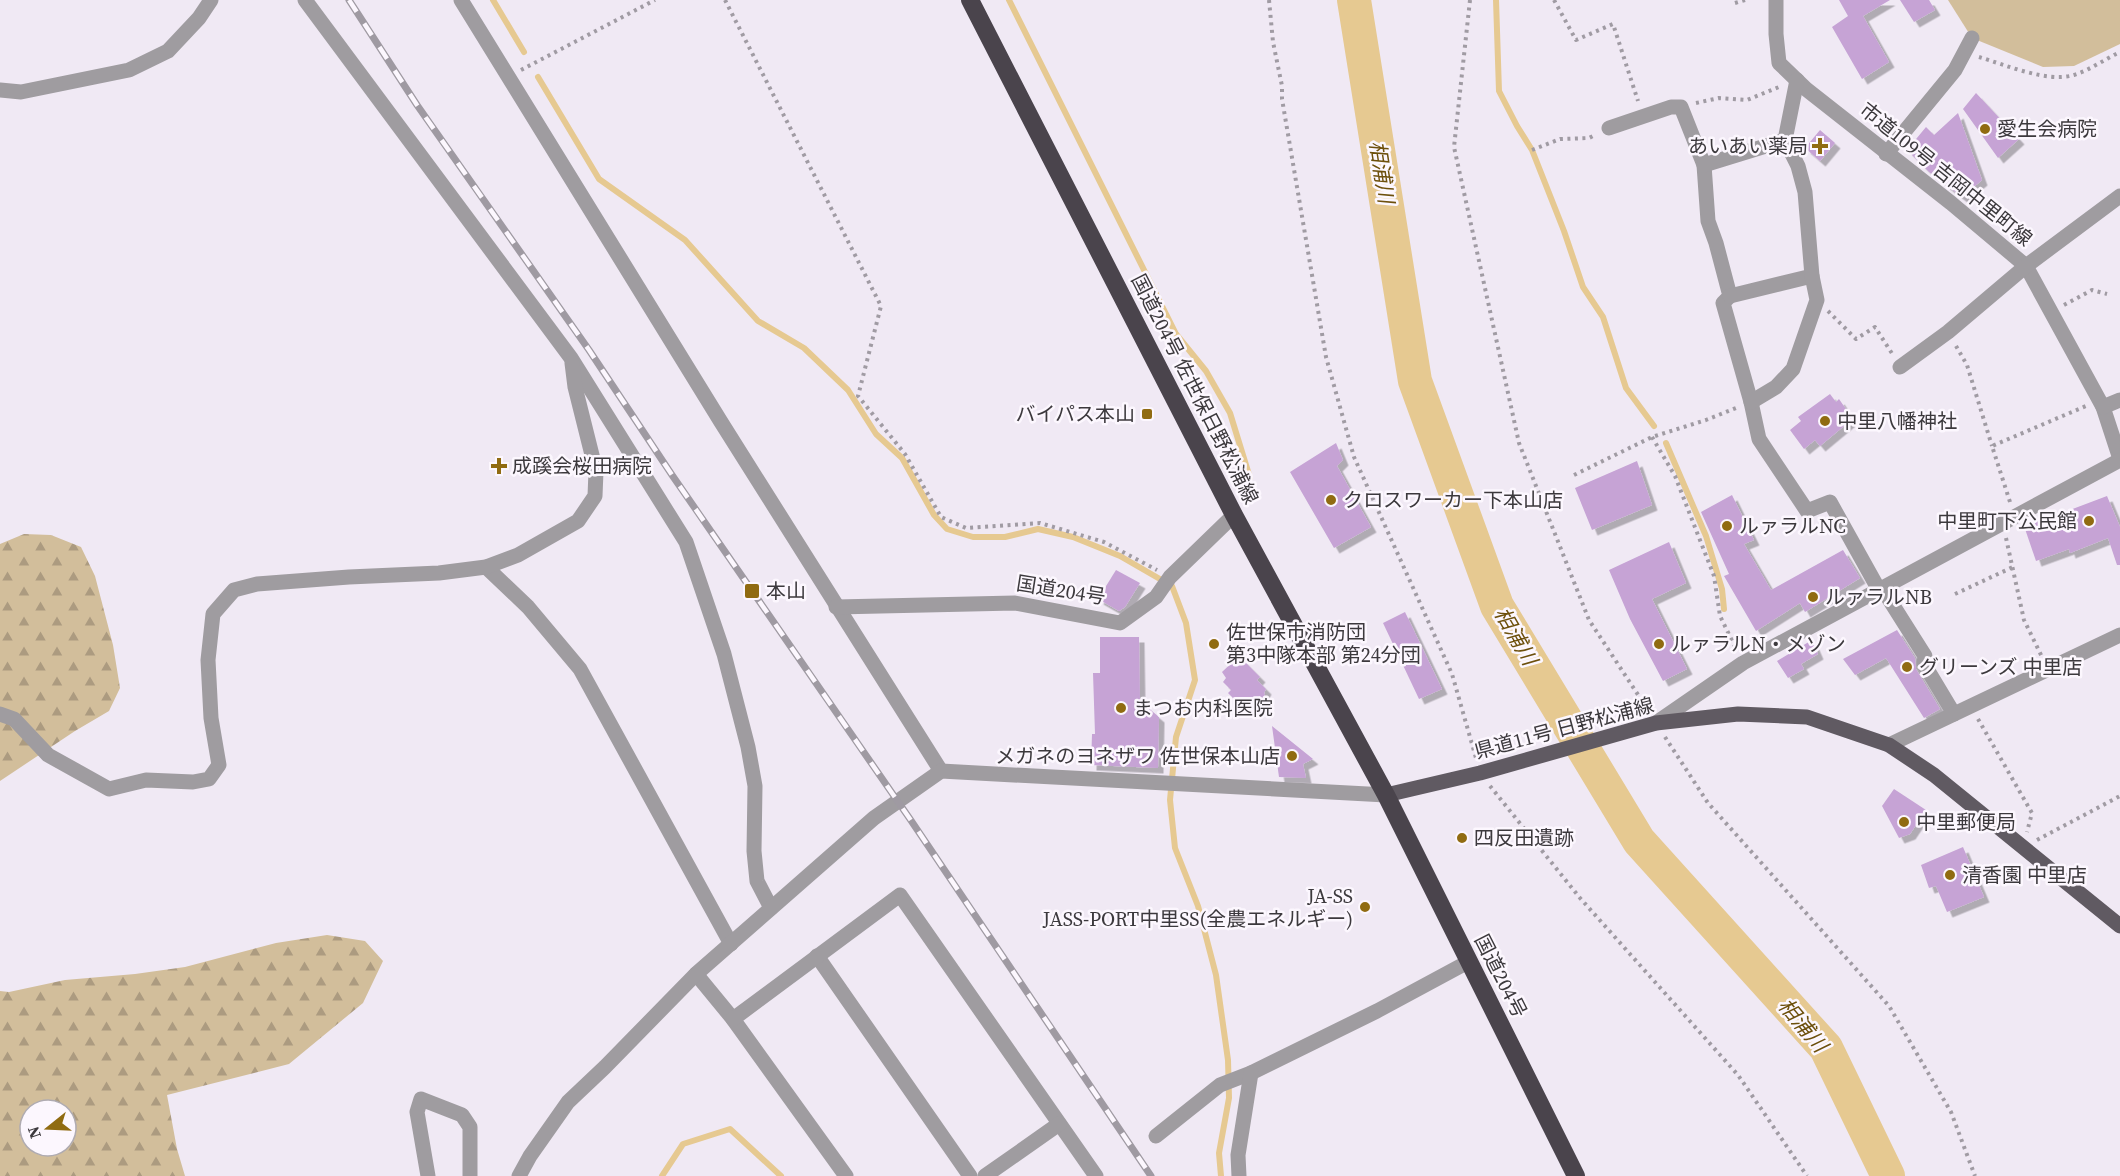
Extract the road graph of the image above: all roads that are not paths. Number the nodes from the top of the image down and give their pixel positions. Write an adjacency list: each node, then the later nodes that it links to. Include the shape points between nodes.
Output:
1 (211, 0): 8 (street, via 168,51 129,70 21,92)
2 (305, 0): 17 (street)
3 (461, 0): 26 (street)
4 (970, 0): 23 (highway, 国道204号 佐世保日野松浦線)
5 (1776, 0): 7 (street, 市道109号 吉岡中里町線, via 1779,63)
6 (1972, 38): 11 (street, via 1955,70)
7 (1797, 80): 10 (street); 11 (street, 市道109号 吉岡中里町線)
8 (0, 90)
9 (1609, 128): 12 (street, via 1681,107)
10 (1785, 140): 12 (street); 15 (street, via 1805,192)
11 (1886, 154): 14 (street, 市道109号 吉岡中里町線)
12 (1704, 165): 16 (street, via 1708,221)
13 (2120, 196): 14 (street)
14 (2026, 266): 18 (street); 21 (street, 市道109号 吉岡中里町線)
15 (1812, 276): 16 (street); 20 (street, via 1817,300 1792,369 1776,387)
16 (1730, 296): 20 (street, via 1723,303)
17 (572, 358): 24 (street, via 575,387 596,471 595,496 578,521 518,555); 34 (street, via 686,542 724,654 748,747 755,786 756,881)
18 (1900, 367)
19 (2120, 400): 21 (street)
20 (1751, 402): 25 (street, via 1759,439 1807,511 1830,502)
21 (2101, 404): 22 (street, 市道109号 吉岡中里町線)
22 (2120, 459): 25 (street)
23 (1234, 515): 26 (street, 国道204号, via 1170,577 1156,597 1120,622 1015,603); 33 (highway, 国道204号 佐世保日野松浦線)
24 (486, 567): 28 (street, via 257,584 234,590 213,614 208,660 219,765 209,779 146,780 109,789 48,755 14,719); 36 (street, via 528,607 580,669)
25 (1880, 589): 29 (street, via 1926,656 1924,664); 30 (street, via 1743,663)
26 (836, 607): 32 (street)
27 (2120, 635): 29 (street)
28 (0, 714)
29 (1954, 714): 31 (street)
30 (1656, 723): 31 (main road, 県道11号 日野松浦線, via 1738,714 1807,717); 33 (main road, 県道11号 日野松浦線)
31 (1889, 745): 35 (main road, 県道11号 日野松浦線, via 1934,775)
32 (941, 771): 33 (street); 34 (street, via 874,818)
33 (1386, 795): 38 (highway, 国道204号)
34 (771, 908): 36 (street)
35 (2120, 926)
36 (731, 944): 39 (street)
37 (817, 956): 40 (street); 42 (street, via 900,896); 48 (street)
38 (1468, 962): 41 (street); 52 (highway, 国道204号)
39 (696, 974): 40 (street); 46 (street, via 568,1102)
40 (733, 1019): 47 (street)
41 (1251, 1073): 43 (street, via 1220,1085); 51 (street, via 1238,1155)
42 (1059, 1124): 49 (street); 50 (street)
43 (1156, 1136)
44 (428, 1176): 45 (street, via 417,1112 421,1099 462,1115 470,1127)
45 (470, 1176)
46 (519, 1176)
47 (846, 1176)
48 (970, 1176)
49 (985, 1176)
50 (1096, 1176)
51 (1239, 1176)
52 (1576, 1176)

